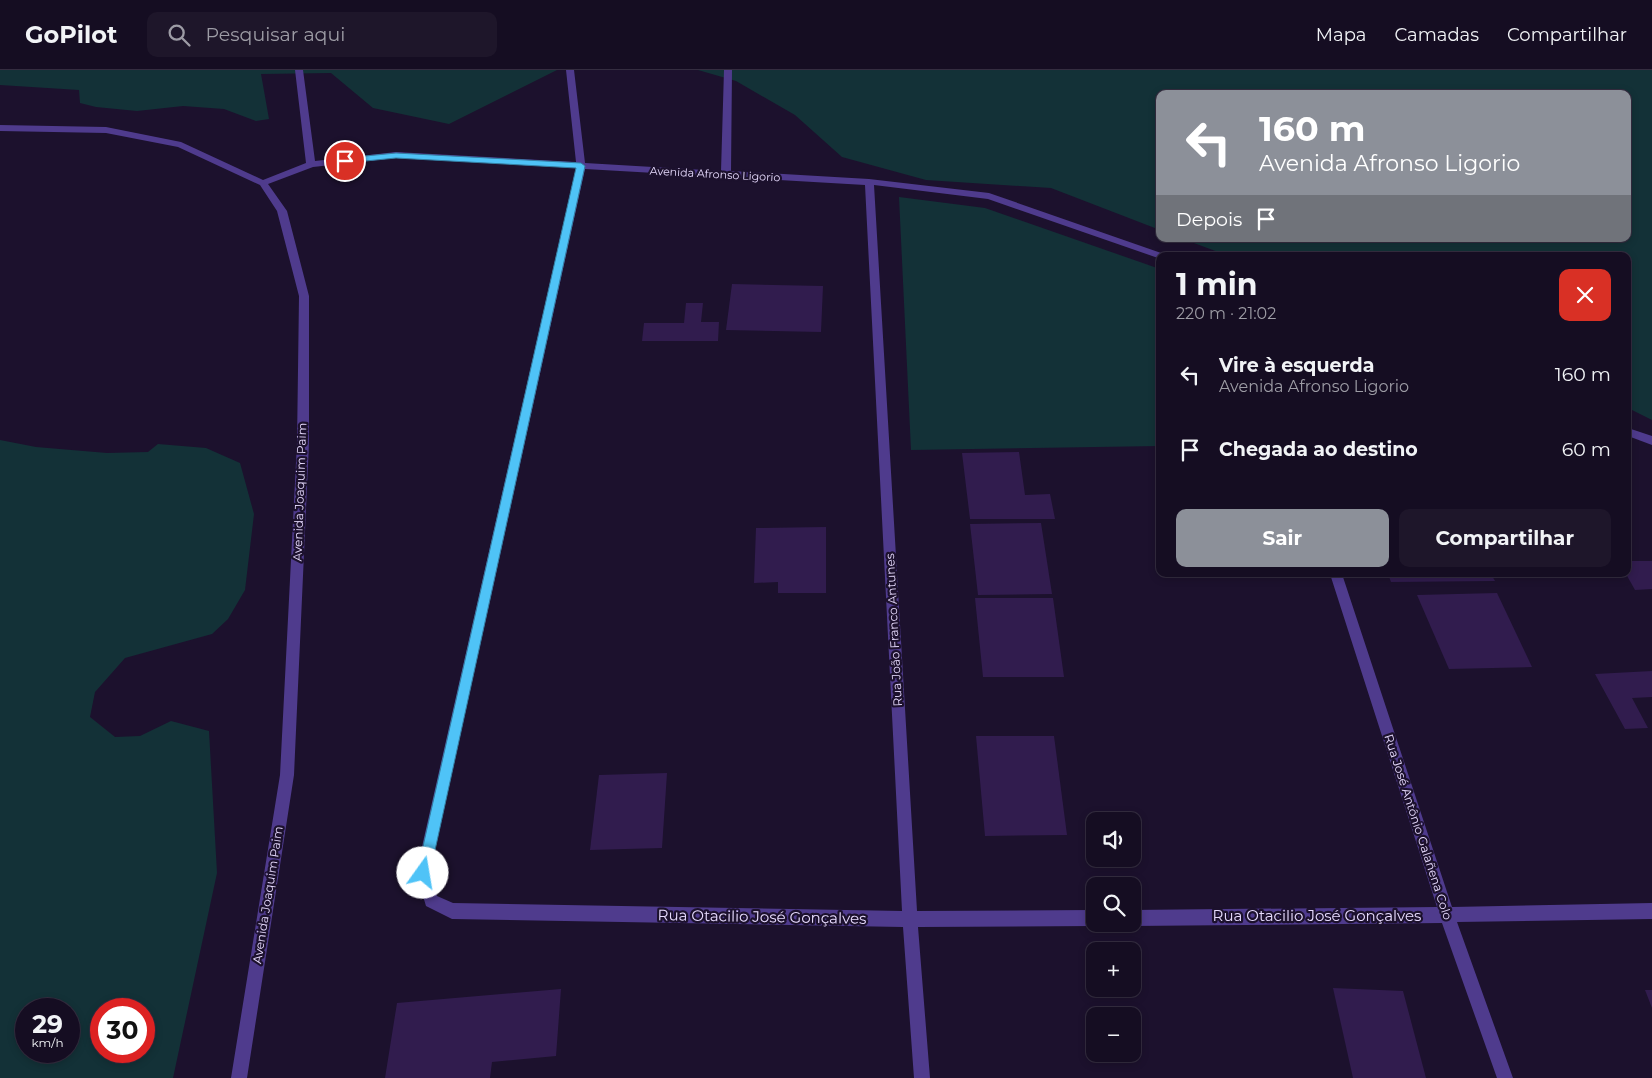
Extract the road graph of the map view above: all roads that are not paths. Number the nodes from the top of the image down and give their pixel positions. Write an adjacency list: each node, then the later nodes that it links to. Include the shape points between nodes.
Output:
1 (299, 70): 5 (street)
2 (570, 70): 6 (street)
3 (728, 70): 7 (street)
4 (0, 128): 9 (street, via 106,130 182,144)
5 (311, 164): 6 (street, Avenida Afronso Ligorio, via 396,155); 9 (street, Avenida Afronso Ligorio)
6 (581, 166): 7 (street, Avenida Afronso Ligorio); 18 (street, Rua Otacilio José Gonçalves, via 423,873 431,901 452,911)
7 (726, 174): 8 (street, Avenida Afronso Ligorio)
8 (869, 182): 10 (street, Avenida Afronso Ligorio, via 990,196); 18 (street, Rua João Franco Antunes)
9 (263, 183): 19 (street, Avenida Joaquim Paim, via 282,211 304,296 303,443 287,775)
10 (1156, 254)
11 (1631, 433): 12 (street)
12 (1652, 441)
13 (1337, 577): 15 (street, Rua José Antônio Galañena Colo)
14 (1652, 911): 15 (street, Rua Otacilio José Gonçalves)
15 (1447, 915): 17 (street, Rua Otacilio José Gonçalves); 21 (street, Rua José Antônio Galañena Colo)
16 (1086, 918): 18 (street, Rua Otacilio José Gonçalves)
17 (1141, 918)
18 (910, 919): 20 (street, Rua João Franco Antunes)
19 (239, 1078)
20 (922, 1078)
21 (1505, 1078)

